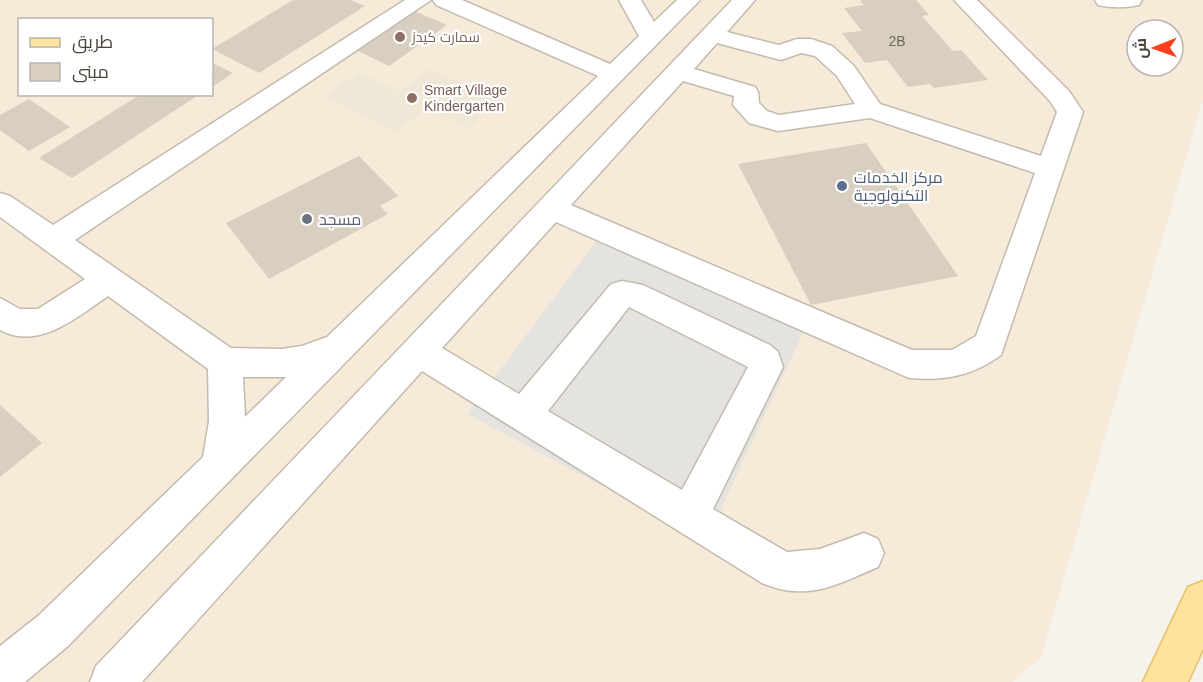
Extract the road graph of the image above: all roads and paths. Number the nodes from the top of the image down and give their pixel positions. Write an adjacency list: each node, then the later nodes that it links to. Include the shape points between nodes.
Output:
1 (420, 0): 18 (street)
2 (444, 0): 13 (street)
3 (630, 0): 10 (street)
4 (689, 0): 10 (street)
5 (744, 0): 9 (street)
6 (965, 0): 15 (street, via 1066,104 1068,120)
7 (1106, 0): 8 (street)
8 (1131, 0)
9 (713, 35): 11 (street); 12 (street)
10 (652, 38): 13 (street)
11 (678, 72): 12 (street); 17 (street)
12 (764, 72): 14 (street, via 791,47 820,48 833,55); 14 (street, via 746,105 758,117 778,123)
13 (615, 75): 21 (street)
14 (871, 110): 15 (street)
15 (1051, 169): 17 (street, via 989,345 969,360 941,367 909,364 878,352)
16 (0, 203): 18 (street)
17 (552, 208): 22 (street)
18 (53, 240): 19 (street)
19 (109, 280): 20 (street, via 43,322 13,322); 23 (street)
20 (0, 311)
21 (339, 346): 23 (street, via 282,363); 25 (street)
22 (418, 351): 24 (street); 30 (street)
23 (225, 362): 25 (street, via 227,421)
24 (523, 415): 26 (street); 26 (street, via 622,293 632,294 759,355 766,367)
25 (220, 463): 29 (street, via 53,631)
26 (689, 516): 27 (street, via 787,573 809,573)
27 (864, 553)
28 (1203, 602): 31 (main road)
29 (0, 674)
30 (112, 682)
31 (1165, 682)

